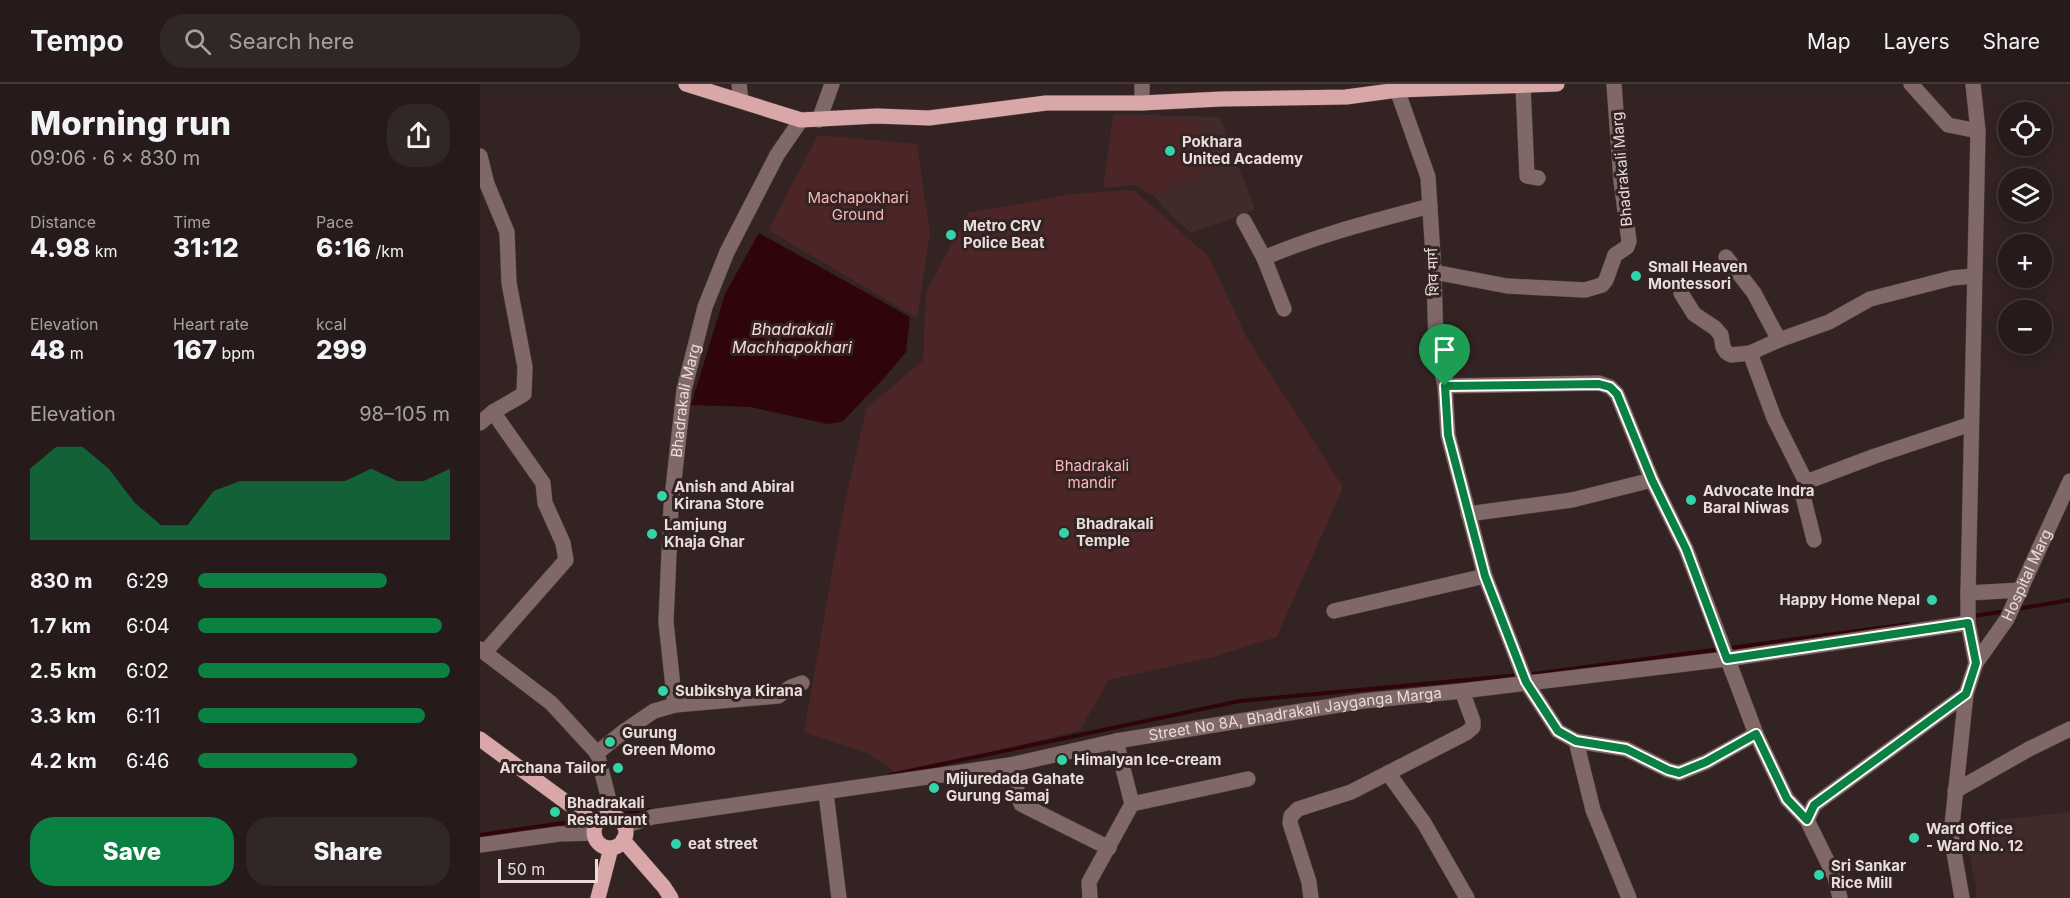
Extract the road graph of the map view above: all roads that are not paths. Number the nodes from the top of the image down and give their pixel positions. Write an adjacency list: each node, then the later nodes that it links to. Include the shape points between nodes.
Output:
1 (686, 84): 11 (main road)
2 (739, 84): 11 (street)
3 (832, 84): 14 (street)
4 (1142, 84): 12 (street)
5 (1557, 84): 9 (main road)
6 (1614, 84): 22 (street, Bhadrakali Marg, via 1629,241 1627,247 1614,255 1602,285 1585,290 1507,286)
7 (1911, 84): 15 (street, via 1948,125)
8 (1973, 84): 15 (street)
9 (1523, 86): 10 (main road); 17 (street, via 1527,176)
10 (1397, 87): 12 (main road, via 1346,97); 18 (street, शिव मार्ग, via 1428,177)
11 (741, 100): 13 (main road)
12 (1142, 103): 14 (main road, via 1046,103 929,118)
13 (801, 120): 14 (main road); 49 (street, Bhadrakali Marg, via 777,155 727,252 705,307 684,390 671,507 666,622)
14 (819, 120)
15 (1978, 131): 23 (street)
16 (480, 156): 29 (street, via 507,232 509,283 525,367 524,394)
17 (1538, 178)
18 (1430, 206): 21 (street, via 1336,232); 22 (street, शिव मार्ग)
19 (1244, 221): 21 (street)
20 (1726, 257): 26 (street, via 1754,293)
21 (1264, 258): 25 (street)
22 (1434, 272): 28 (street, शिव मार्ग, via 1436,346)
23 (1974, 276): 26 (street, via 1870,299 1829,322); 31 (street)
24 (1681, 293): 27 (street, via 1694,314 1721,335 1726,352)
25 (1284, 309)
26 (1779, 340): 27 (street)
27 (1750, 353): 34 (street, via 1774,418)
28 (1445, 386): 32 (street, via 1610,387 1617,394); 35 (street, शिव मार्ग, via 1448,435)
29 (493, 412): 30 (street); 42 (street, via 543,483 544,503 563,543 566,560)
30 (480, 423)
31 (1971, 424): 34 (street); 39 (street)
32 (1652, 480): 35 (street, via 1572,500); 43 (street, via 1686,549)
33 (2070, 481): 38 (street, Hospital Marg)
34 (1806, 482): 36 (street, via 1802,492)
35 (1468, 514): 37 (street, शिव मार्ग)
36 (1814, 540)
37 (1485, 576): 40 (street); 45 (street, शिव मार्ग)
38 (2021, 590): 39 (street); 44 (street, Hospital Marg, via 2007,620)
39 (1968, 593): 41 (street)
40 (1334, 611)
41 (1968, 623): 43 (street, Street No 8A, Bhadrakali Jayganga Marga); 44 (street)
42 (482, 651): 55 (street, via 551,703)
43 (1727, 659): 45 (street, Street No 8A, Bhadrakali Jayganga Marga); 51 (street)
44 (1976, 663): 48 (street)
45 (1526, 682): 47 (street, Street No 8A, Bhadrakali Jayganga Marga); 54 (street, शिव मार्ग, via 1558,731)
46 (802, 683): 49 (street, via 778,696)
47 (1462, 691): 53 (street, Street No 8A, Bhadrakali Jayganga Marga, via 1363,701); 57 (street, via 1473,727)
48 (1966, 694): 59 (street); 62 (street, via 1814,805)
49 (675, 705): 55 (street, via 654,711)
50 (2070, 729): 59 (street)
51 (1756, 734): 54 (street, शिव मार्ग, via 1679,773 1626,749); 62 (street, via 1787,799)
52 (480, 739): 63 (main road)
53 (1116, 741): 56 (street, Street No 8A, Bhadrakali Jayganga Marga); 61 (street)
54 (1576, 741): 73 (street, via 1593,810)
55 (597, 753): 64 (street)
56 (1010, 765): 60 (street, Street No 8A, Bhadrakali Jayganga Marga); 66 (street, via 1021,804)
57 (1388, 773): 71 (street, via 1352,792 1298,809 1291,816); 72 (street, via 1424,824)
58 (1248, 779): 61 (street)
59 (1955, 791): 75 (street, via 1951,835)
60 (826, 793): 64 (street, Street No 8A, Bhadrakali Jayganga Marga, via 652,817); 69 (street)
61 (1131, 804): 66 (street)
62 (1807, 820): 74 (street, via 1835,877)
63 (595, 829): 64 (main road, via 603,818); 64 (main road, via 598,842); 65 (street)
64 (618, 832): 67 (main road); 68 (main road)
65 (480, 845)
66 (1109, 848): 70 (street, via 1089,882)
67 (598, 898)
68 (671, 898)
69 (839, 898)
70 (1090, 898)
71 (1311, 898)
72 (1467, 898)
73 (1629, 898)
74 (1840, 898)
75 (1962, 898)

